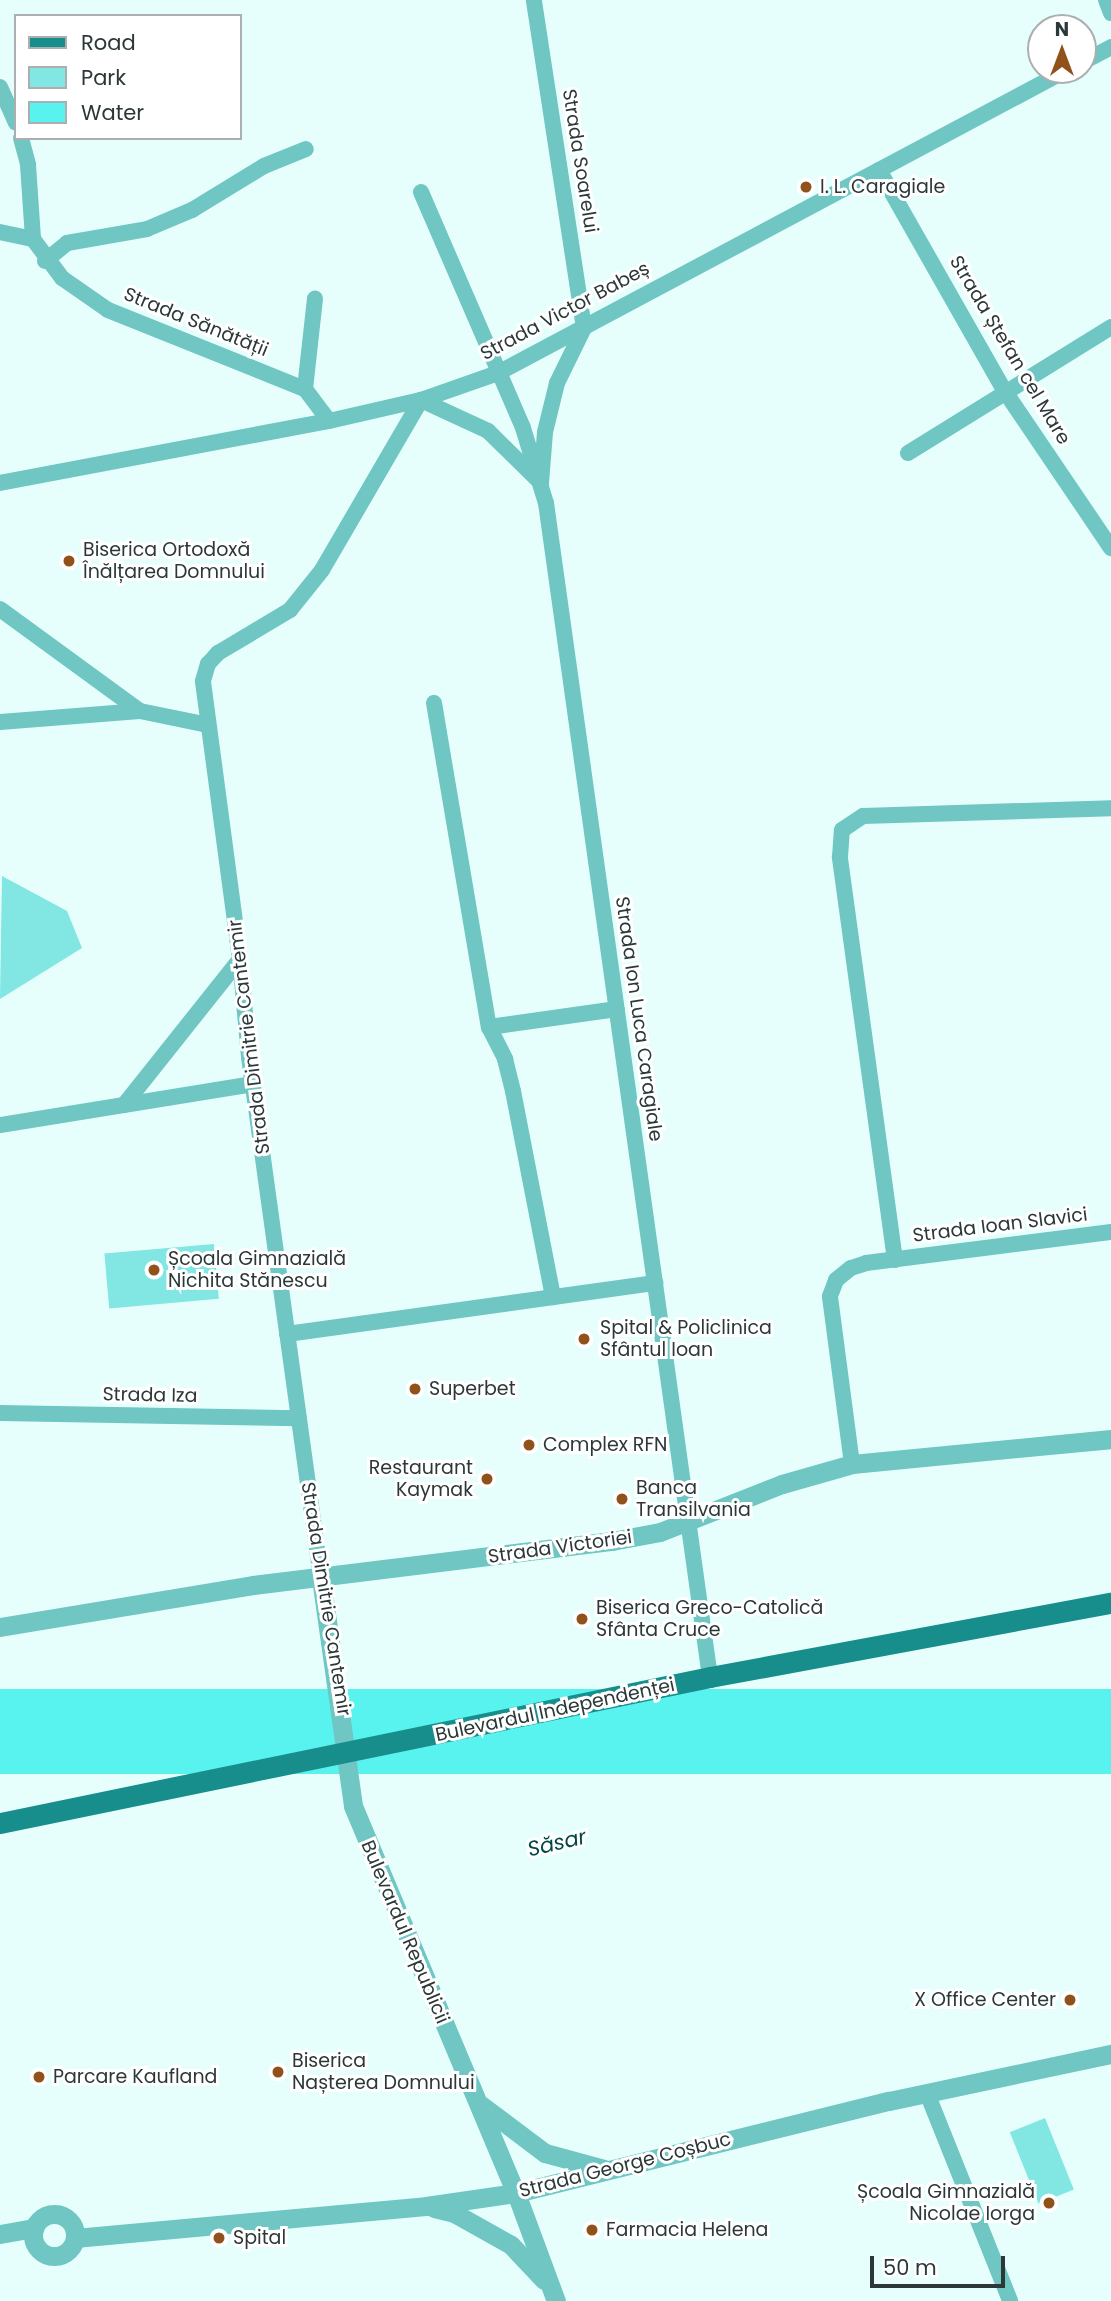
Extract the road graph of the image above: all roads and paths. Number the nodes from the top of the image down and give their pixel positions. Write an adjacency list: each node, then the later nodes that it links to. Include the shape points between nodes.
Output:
1 (534, 0): 16 (street, Strada Soarelui)
2 (1106, 0): 3 (street)
3 (1111, 13)
4 (1041, 84): 9 (street, Strada Victor Babeș)
5 (0, 87): 6 (street)
6 (14, 118)
7 (22, 140): 12 (street, Strada Sănătății, via 28,164)
8 (306, 149): 13 (street, via 264,166 192,210 147,229 67,243)
9 (879, 170): 16 (street, Strada Victor Babeș); 19 (street, Strada Ștefan cel Mare)
10 (421, 192): 17 (street, Strada Ion Luca Caragiale)
11 (0, 232): 12 (street)
12 (33, 239): 13 (street, Strada Sănătății)
13 (45, 261): 18 (street, Strada Sănătății, via 108,310)
14 (315, 299): 18 (street)
15 (1111, 327): 19 (street)
16 (584, 328): 17 (street, Strada Victor Babeș); 24 (street, via 557,383 545,432)
17 (498, 373): 20 (street, Strada Victor Babeș); 24 (street, Strada Ion Luca Caragiale)
18 (305, 389): 21 (street)
19 (1004, 390): 22 (street); 25 (street, Strada Ștefan cel Mare)
20 (421, 400): 21 (street, Strada Victor Babeș); 24 (street, via 488,431); 30 (street, Strada Dimitrie Cantemir, via 322,570 290,610 208,664 203,681)
21 (329, 421): 23 (street, Strada Victor Babeș)
22 (908, 453)
23 (0, 483)
24 (541, 483): 33 (street, Strada Ion Luca Caragiale)
25 (1111, 548)
26 (0, 608): 28 (street)
27 (434, 703): 34 (street)
28 (140, 711): 29 (street); 30 (street)
29 (0, 722)
30 (208, 725): 32 (street, Strada Dimitrie Cantemir)
31 (1111, 808): 39 (street, via 863,816 849,822 838,840)
32 (240, 959): 35 (street, Strada Dimitrie Cantemir); 36 (street)
33 (617, 1009): 34 (street); 40 (street, Strada Ion Luca Caragiale)
34 (489, 1027): 41 (street, via 505,1059 513,1091)
35 (252, 1084): 36 (street); 42 (street, Strada Dimitrie Cantemir)
36 (124, 1105): 37 (street)
37 (0, 1125)
38 (1111, 1232): 39 (street, Strada Ioan Slavici)
39 (895, 1260): 46 (street, Strada Ioan Slavici, via 851,1268 836,1280 830,1296)
40 (655, 1283): 41 (street); 47 (street, Strada Ion Luca Caragiale)
41 (554, 1297): 42 (street)
42 (287, 1334): 44 (street, Strada Dimitrie Cantemir)
43 (0, 1413): 44 (street, Strada Iza)
44 (299, 1418): 48 (street, Strada Dimitrie Cantemir)
45 (1111, 1439): 46 (street, Strada Victoriei)
46 (852, 1464): 47 (street, Strada Victoriei, via 782,1484)
47 (688, 1522): 48 (street, Strada Victoriei, via 612,1541); 51 (street, Strada Ion Luca Caragiale)
48 (321, 1578): 50 (street, Strada Victoriei); 52 (street, Strada Dimitrie Cantemir)
49 (1111, 1604): 51 (main road, Bulevardul Independenței)
50 (0, 1627)
51 (710, 1677): 52 (main road, Bulevardul Independenței)
52 (349, 1754): 53 (main road, Bulevardul Independenței); 56 (street, Bulevardul Republicii, via 353,1806)
53 (0, 1823)
54 (1111, 2054): 55 (street, Strada George Coșbuc)
55 (927, 2093): 57 (street, Strada George Coșbuc); 65 (street)
56 (479, 2104): 57 (street, via 545,2153); 58 (street, Bulevardul Republicii)
57 (605, 2169): 58 (street, Strada George Coșbuc)
58 (516, 2193): 59 (street, Strada George Coșbuc); 64 (street, Bulevardul Republicii)
59 (426, 2206): 60 (street, Strada George Coșbuc); 64 (street, via 454,2213 511,2245)
60 (73, 2231): 62 (street, Strada George Coșbuc, via 52,2214); 62 (street, Strada George Coșbuc, via 69,2250 58,2256 43,2254)
61 (0, 2234): 62 (street, Strada George Coșbuc)
62 (34, 2235): 63 (street, Strada George Coșbuc)
63 (0, 2243)
64 (554, 2294)
65 (1010, 2301)

